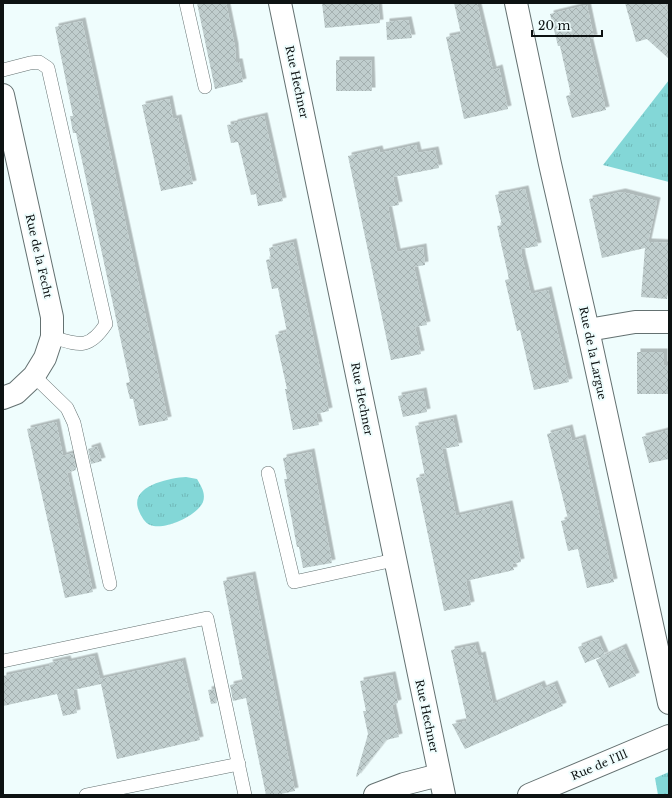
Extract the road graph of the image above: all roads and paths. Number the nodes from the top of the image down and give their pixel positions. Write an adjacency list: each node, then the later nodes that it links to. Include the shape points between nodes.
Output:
1 (186, 3): 5 (lane)
2 (280, 3): 13 (street, Rue Hechner)
3 (516, 3): 8 (street, Rue de la Largue)
4 (3, 70): 9 (lane, via 30,62 40,62 48,68 106,324 99,335 88,343 71,343)
5 (205, 87)
6 (3, 95): 9 (street, Rue de la Fecht, via 52,317)
7 (669, 322): 8 (street, via 635,322)
8 (588, 330): 16 (street, Rue de la Largue)
9 (52, 337): 10 (street, Rue de la Fecht, via 45,358)
10 (34, 376): 11 (street, Rue de la Fecht, via 16,393); 14 (lane, via 67,408 74,423)
11 (3, 398)
12 (268, 473): 13 (lane, via 294,582)
13 (394, 560): 19 (street, Rue Hechner)
14 (110, 584)
15 (3, 661): 18 (lane, via 207,618)
16 (669, 702)
17 (669, 736): 23 (street, Rue de l'Ill)
18 (239, 764): 20 (lane); 21 (lane)
19 (442, 785): 22 (street, via 404,784)
20 (86, 795)
21 (245, 795)
22 (375, 795)
23 (529, 795)

